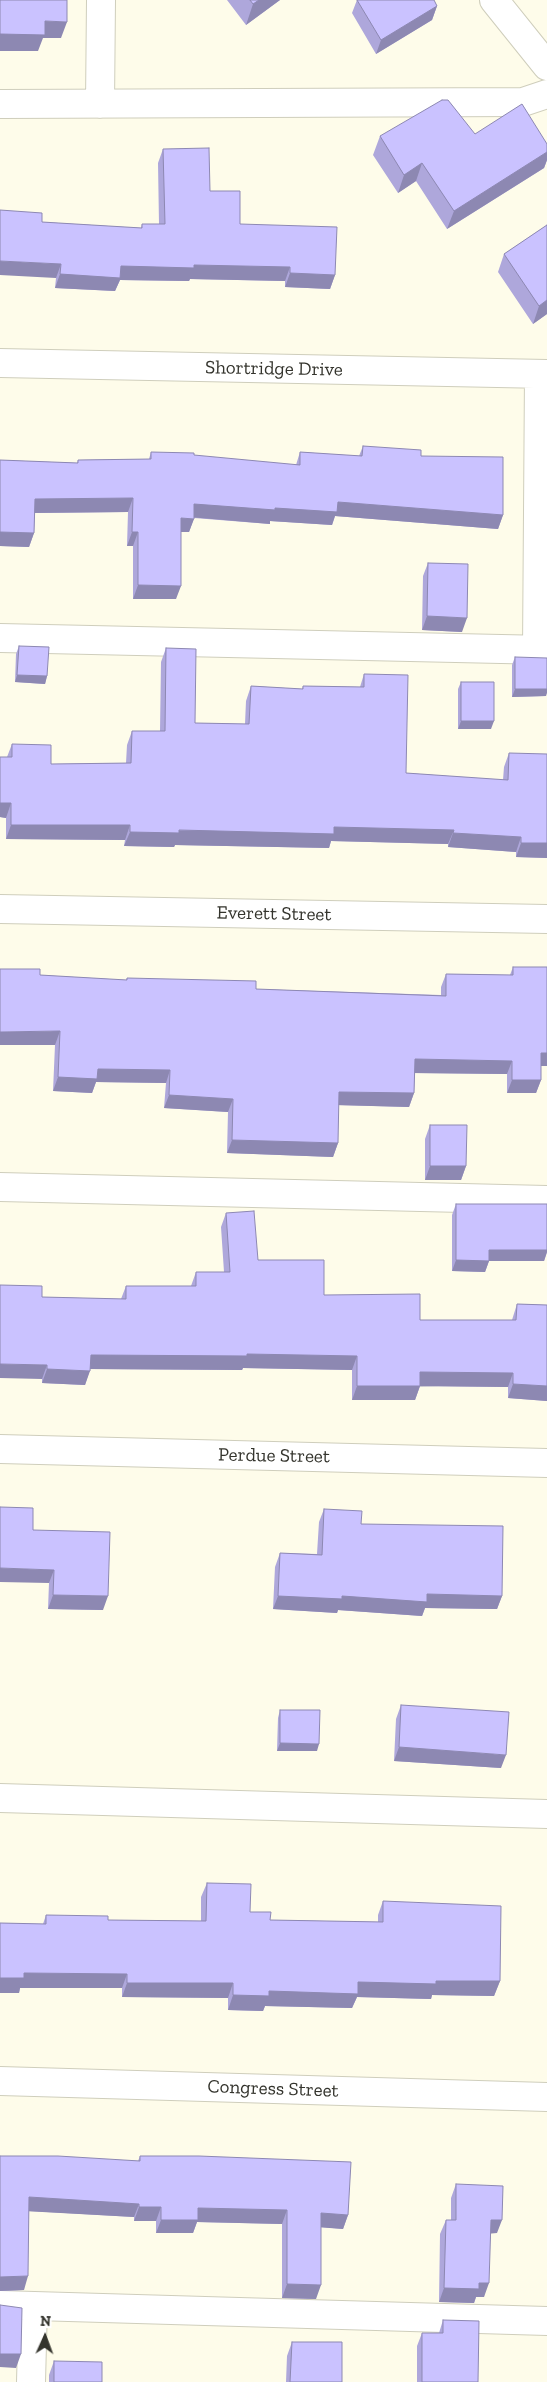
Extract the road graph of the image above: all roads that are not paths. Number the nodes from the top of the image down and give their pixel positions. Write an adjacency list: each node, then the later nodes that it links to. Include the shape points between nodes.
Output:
1 (101, 0): 6 (street)
2 (494, 0): 3 (street)
3 (547, 66)
4 (547, 94): 6 (street, via 523,102)
5 (0, 104): 6 (street)
6 (100, 104)
7 (0, 363): 8 (street, Shortridge Drive)
8 (543, 374): 9 (street)
9 (542, 588): 11 (street)
10 (0, 638): 11 (street)
11 (542, 650)
12 (0, 909): 13 (street, Everett Street)
13 (547, 919)
14 (0, 1187): 15 (street)
15 (547, 1200)
16 (0, 1449): 17 (street, Perdue Street)
17 (547, 1462)
18 (0, 1798): 19 (street)
19 (547, 1814)
20 (0, 2081): 21 (street, Congress Street)
21 (547, 2097)
22 (0, 2306): 23 (street)
23 (33, 2306): 24 (street); 25 (street)
24 (547, 2320)
25 (31, 2382)

